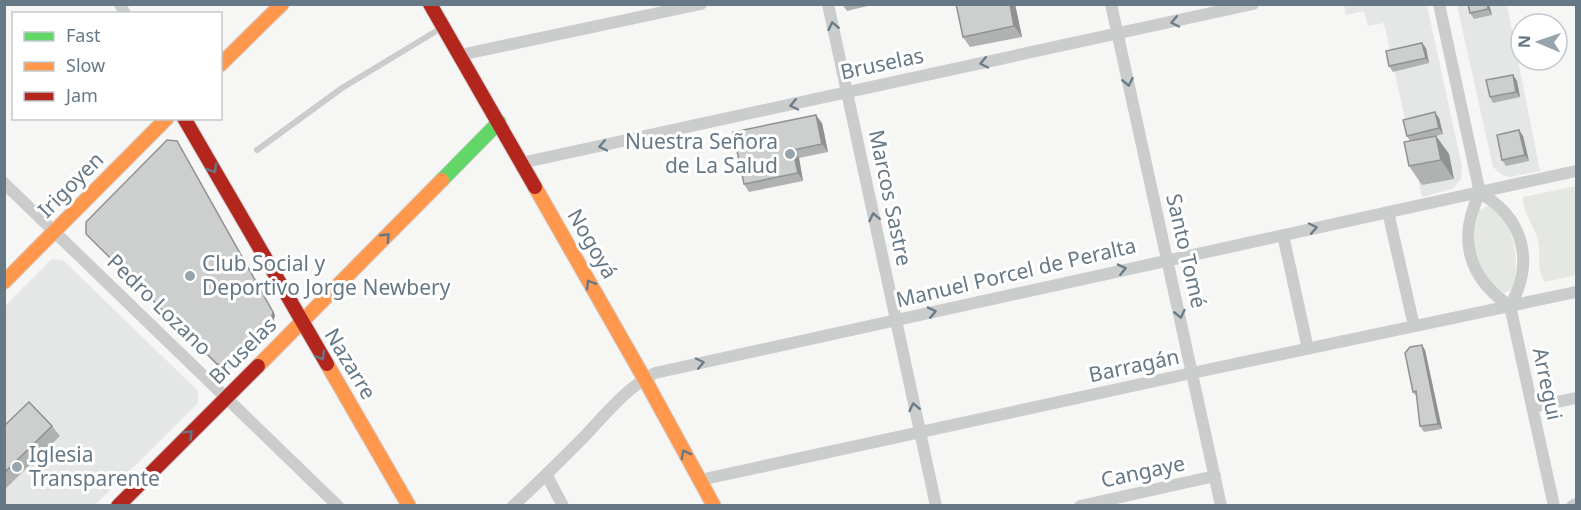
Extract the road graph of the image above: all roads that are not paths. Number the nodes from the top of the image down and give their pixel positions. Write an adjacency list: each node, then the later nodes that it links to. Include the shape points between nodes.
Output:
1 (282, 4): 11 (street)
2 (430, 4): 8 (street, Nogoyá)
3 (701, 4): 10 (street)
4 (828, 4): 12 (street, Marcos Sastre, one-way to 4)
5 (1111, 4): 9 (street, Santo Tomé)
6 (1252, 4): 9 (street, Bruselas, one-way to 9)
7 (1439, 4): 20 (street)
8 (443, 27): 10 (street, Nogoyá); 16 (lane, via 342,88)
9 (1118, 34): 12 (street, Bruselas, one-way to 12); 24 (street, Santo Tomé, one-way to 24)
10 (460, 55): 15 (street, Nogoyá)
11 (222, 63)
12 (847, 93): 17 (street, Bruselas, one-way to 17); 28 (street, Marcos Sastre, one-way to 12)
13 (165, 120): 22 (street, Irigoyen)
14 (185, 120): 29 (street, Nazarre, one-way to 29)
15 (499, 122): 17 (street, Nogoyá); 29 (street, Bruselas, one-way to 15)
16 (257, 150)
17 (521, 163): 33 (street, Nogoyá, one-way to 17)
18 (1576, 171): 20 (street, Manuel Porcel de Peralta)
19 (4, 183): 22 (street, Pedro Lozano)
20 (1480, 193): 21 (street, Manuel Porcel de Peralta); 27 (street, via 1469,219 1468,248 1478,276); 27 (street, via 1508,216 1523,249 1523,273)
21 (1388, 212): 23 (street, Manuel Porcel de Peralta, one-way to 21); 30 (street)
22 (56, 230): 25 (street, Irigoyen); 34 (street, Pedro Lozano)
23 (1283, 235): 24 (street, Manuel Porcel de Peralta); 31 (street)
24 (1167, 259): 28 (street, Manuel Porcel de Peralta, one-way to 24); 32 (street, Santo Tomé, one-way to 32)
25 (4, 282)
26 (1576, 292): 27 (street, Barragán)
27 (1510, 306): 30 (street, Barragán); 36 (street, Arregui)
28 (896, 320): 33 (street, Manuel Porcel de Peralta, one-way to 28); 37 (street, Marcos Sastre, one-way to 28)
29 (301, 323): 34 (street, Bruselas); 44 (street, Nazarre, one-way to 44)
30 (1414, 326): 31 (street, Barragán)
31 (1308, 349): 32 (street, Barragán)
32 (1193, 373): 37 (street, Barragán); 39 (street, Santo Tomé)
33 (644, 378): 38 (street, Manuel Porcel de Peralta); 40 (street, Nogoyá, one-way to 33)
34 (226, 397): 42 (street, Bruselas, one-way to 34); 43 (street, Pedro Lozano)
35 (1576, 398): 36 (street)
36 (1533, 407): 51 (street, Arregui)
37 (920, 432): 40 (street, Barragán); 48 (street, Marcos Sastre)
38 (547, 476): 45 (street, Manuel Porcel de Peralta); 46 (street)
39 (1215, 476): 49 (street, Cangaye); 50 (street, Santo Tomé)
40 (700, 480): 47 (street, Nogoyá)
41 (1576, 504): 52 (street)
42 (118, 506)
43 (338, 506)
44 (409, 506)
45 (513, 506)
46 (563, 506)
47 (714, 506)
48 (936, 506)
49 (1080, 506)
50 (1221, 506)
51 (1554, 506)
52 (1572, 506)

